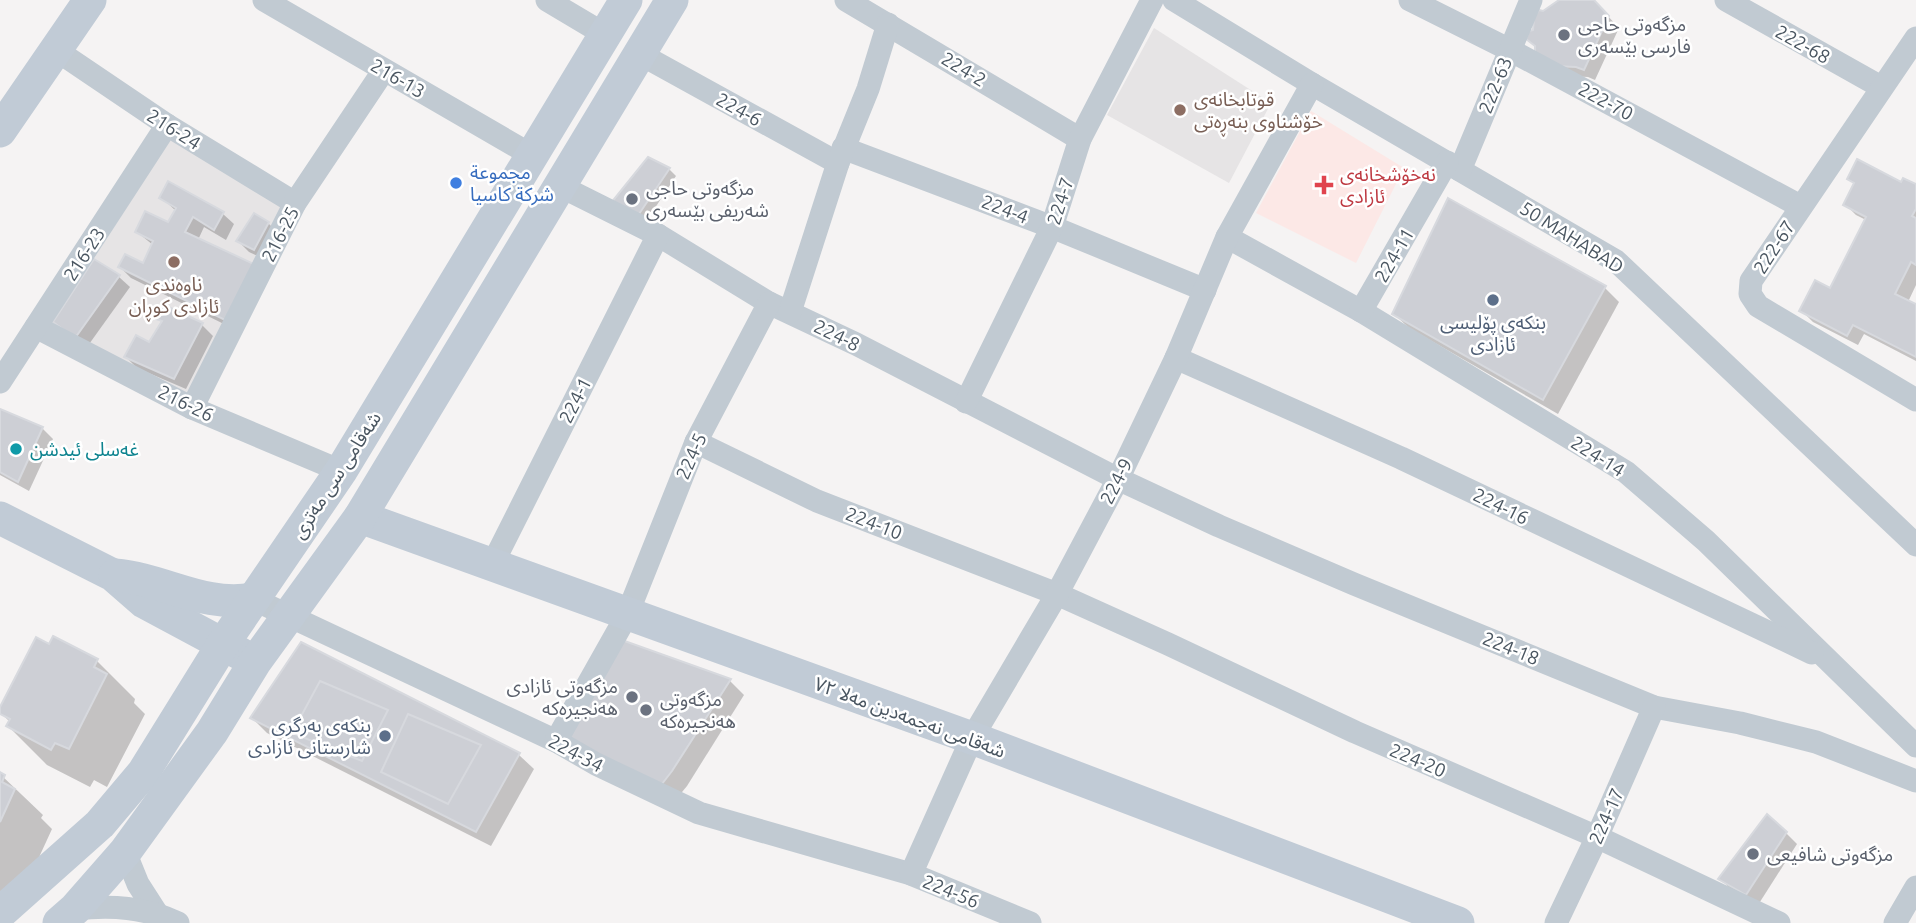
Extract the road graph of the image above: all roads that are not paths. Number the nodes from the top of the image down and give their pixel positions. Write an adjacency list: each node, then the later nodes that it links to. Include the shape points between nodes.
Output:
1 (90, 0): 15 (main road)
2 (264, 0): 18 (street, 216-13)
3 (547, 0): 13 (street)
4 (626, 0): 13 (main road, شەقامی سی مەتری)
5 (672, 0): 17 (main road, شەقامی سی مەتری)
6 (846, 0): 12 (street, 224-2)
7 (1152, 0): 23 (street, 224-7)
8 (1174, 0): 19 (street, 50 MAHABAD)
9 (1410, 0): 16 (street, 222-70)
10 (1531, 0): 16 (street, 222-63)
11 (1726, 0): 20 (street, 222-68)
12 (888, 24): 23 (street, 224-2); 25 (street, 224-5)
13 (604, 34): 24 (main road, شەقامی سی مەتری)
14 (1915, 42): 20 (street, 222-67)
15 (56, 50): 21 (street, 216-24); 22 (main road)
16 (1510, 50): 26 (street, 222-63); 29 (street, 222-70)
17 (640, 54): 25 (street, 224-6); 27 (main road, شەقامی سی مەتری)
18 (384, 70): 24 (street, 216-13); 28 (street, 216-25)
19 (1312, 84): 26 (street, 50 MAHABAD); 32 (street, 224-9)
20 (1881, 87): 29 (street, 222-67)
21 (167, 125): 28 (street, 216-24); 36 (street, 216-23)
22 (0, 131)
23 (1080, 139): 30 (street, 224-7)
24 (533, 156): 43 (main road, شەقامی سی مەتری)
25 (840, 156): 30 (street, 224-4); 34 (street, 224-5)
26 (1454, 166): 35 (street, 224-11); 47 (street, 50 MAHABAD, via 1616,261)
27 (560, 186): 31 (street, 224-8); 45 (main road, شەقامی سی مەتری)
28 (295, 203): 41 (street, 216-25)
29 (1800, 206): 39 (street, 222-67, via 1751,281 1750,294 1758,306)
30 (1052, 227): 33 (street, 224-4); 40 (street, 224-7)
31 (658, 235): 34 (street, 224-8); 48 (street, 224-1)
32 (1227, 237): 33 (street, 224-9); 35 (street, 224-14)
33 (1205, 290): 37 (street, 224-9)
34 (779, 308): 40 (street, 224-8); 42 (street, 224-5)
35 (1362, 311): 55 (street, 224-14, via 1626,472 1706,541)
36 (36, 327): 38 (street, 216-23); 41 (street, 216-26)
37 (1176, 358): 44 (street, 224-9); 55 (street, 224-16, via 1401,458)
38 (0, 382)
39 (1916, 400)
40 (966, 401): 44 (street, 224-8)
41 (192, 408): 43 (street, 216-26)
42 (696, 442): 50 (street, 224-10, via 817,501); 52 (street, 224-5)
43 (341, 471): 51 (main road, شەقامی سی مەتری)
44 (1118, 479): 50 (street, 224-9); 57 (street, 224-18, via 1342,579)
45 (360, 517): 48 (main road, شەقامی نەجمەدین مەلا ٧٢); 53 (main road, شەقامی سی مەتری)
46 (0, 518): 49 (main road)
47 (1916, 545)
48 (492, 565): 52 (main road, شەقامی نەجمەدین مەلا ٧٢)
49 (113, 575): 51 (main road, via 211,600); 54 (main road, via 144,602)
50 (1057, 594): 58 (street, 224-9); 62 (street, 224-20, via 1355,733)
51 (253, 599): 53 (street, 224-34); 54 (main road, شەقامی سی مەتری)
52 (627, 615): 58 (main road, شەقامی نەجمەدین مەلا ٧٢); 59 (street, 224-5)
53 (289, 616): 56 (main road, شەقامی سی مەتری); 59 (street, 224-34)
54 (223, 644): 56 (main road); 66 (main road, شەقامی سی مەتری, via 143,773 100,824)
55 (1824, 658): 60 (street, 224-14)
56 (256, 662): 63 (main road, شەقامی سی مەتری, via 212,732)
57 (1654, 707): 61 (street, 224-18, via 1816,742); 62 (street, 224-17)
58 (972, 738): 64 (street, 224-9); 70 (main road, شەقامی نەجمەدین مەلا ٧٢)
59 (556, 741): 64 (street, 224-34, via 699,813)
60 (1916, 746)
61 (1916, 781)
62 (1597, 837): 71 (street, 224-17); 72 (street, 224-20)
63 (125, 852): 67 (main road, شەقامی سی مەتری); 68 (street, via 138,884)
64 (911, 874): 69 (street, 224-56)
65 (1916, 887): 73 (street)
66 (0, 913)
67 (67, 916): 68 (street, via 116,906)
68 (165, 919)
69 (1031, 923)
70 (1458, 923)
71 (1556, 923)
72 (1779, 923)
73 (1895, 923)

